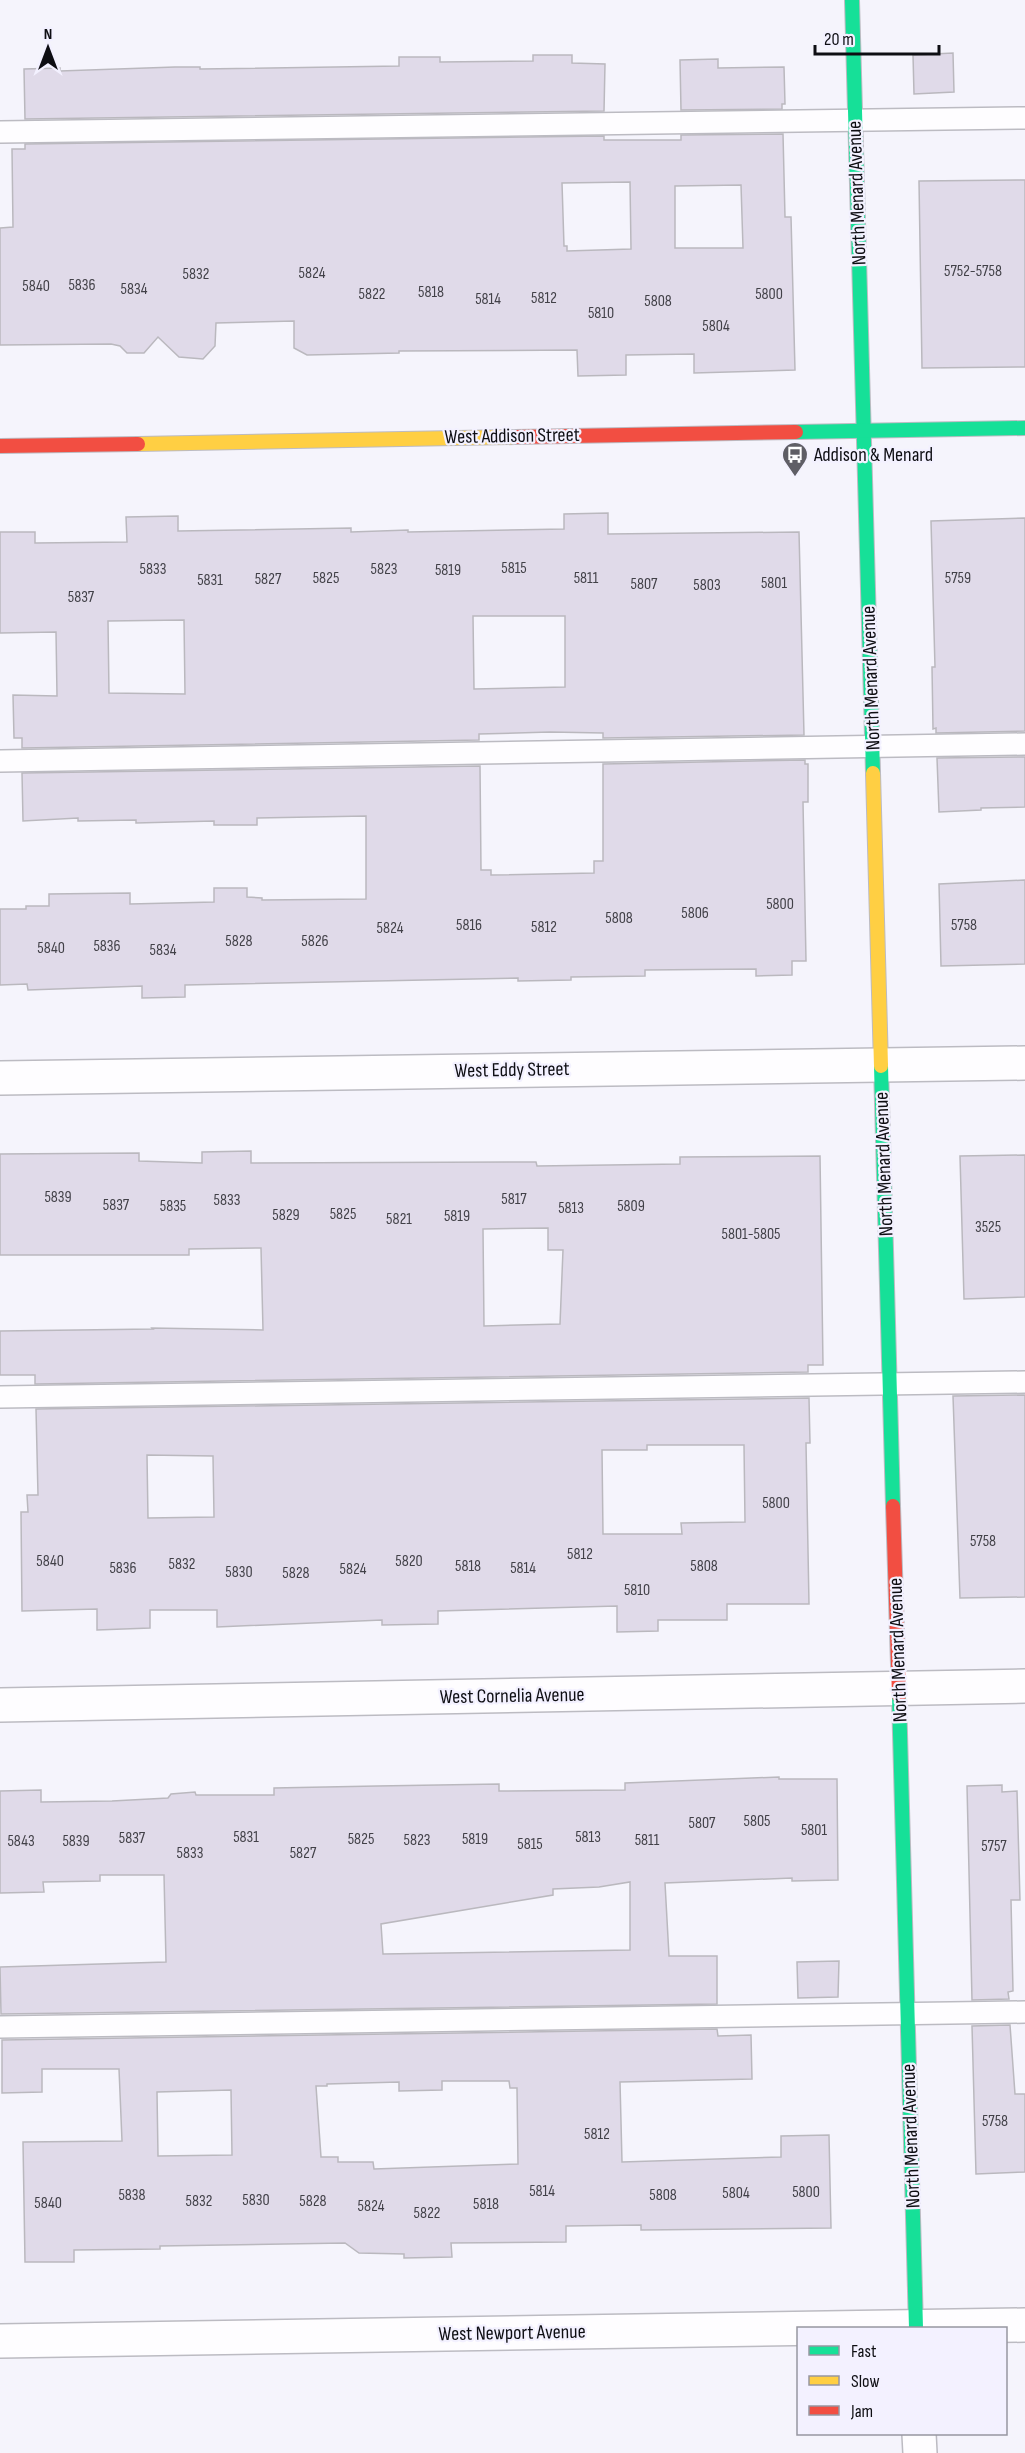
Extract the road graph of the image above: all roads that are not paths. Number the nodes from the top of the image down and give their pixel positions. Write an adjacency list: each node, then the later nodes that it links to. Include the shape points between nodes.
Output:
1 (852, 0): 3 (street, North Menard Avenue)
2 (1025, 118): 3 (lane)
3 (855, 120): 4 (lane); 6 (street, North Menard Avenue)
4 (0, 132)
5 (1025, 428): 6 (street, West Addison Street)
6 (864, 430): 7 (street, West Addison Street); 9 (street, North Menard Avenue)
7 (0, 446)
8 (1025, 744): 9 (lane)
9 (873, 747): 10 (lane); 12 (street, North Menard Avenue)
10 (0, 761)
11 (1025, 1063): 12 (street, West Eddy Street)
12 (882, 1065): 13 (street, West Eddy Street); 15 (street, North Menard Avenue)
13 (0, 1078)
14 (1025, 1382): 15 (lane)
15 (890, 1384): 16 (lane); 18 (street, North Menard Avenue)
16 (0, 1397)
17 (1025, 1686): 18 (street, West Cornelia Avenue)
18 (899, 1688): 19 (street, West Cornelia Avenue); 21 (street, North Menard Avenue)
19 (0, 1705)
20 (1025, 2012): 21 (lane)
21 (908, 2014): 22 (lane); 24 (street, North Menard Avenue)
22 (0, 2027)
23 (1025, 2325): 24 (street, West Newport Avenue)
24 (916, 2327)
25 (797, 2329): 26 (street, West Newport Avenue)
26 (0, 2341)
27 (919, 2435): 28 (street)
28 (920, 2453)

